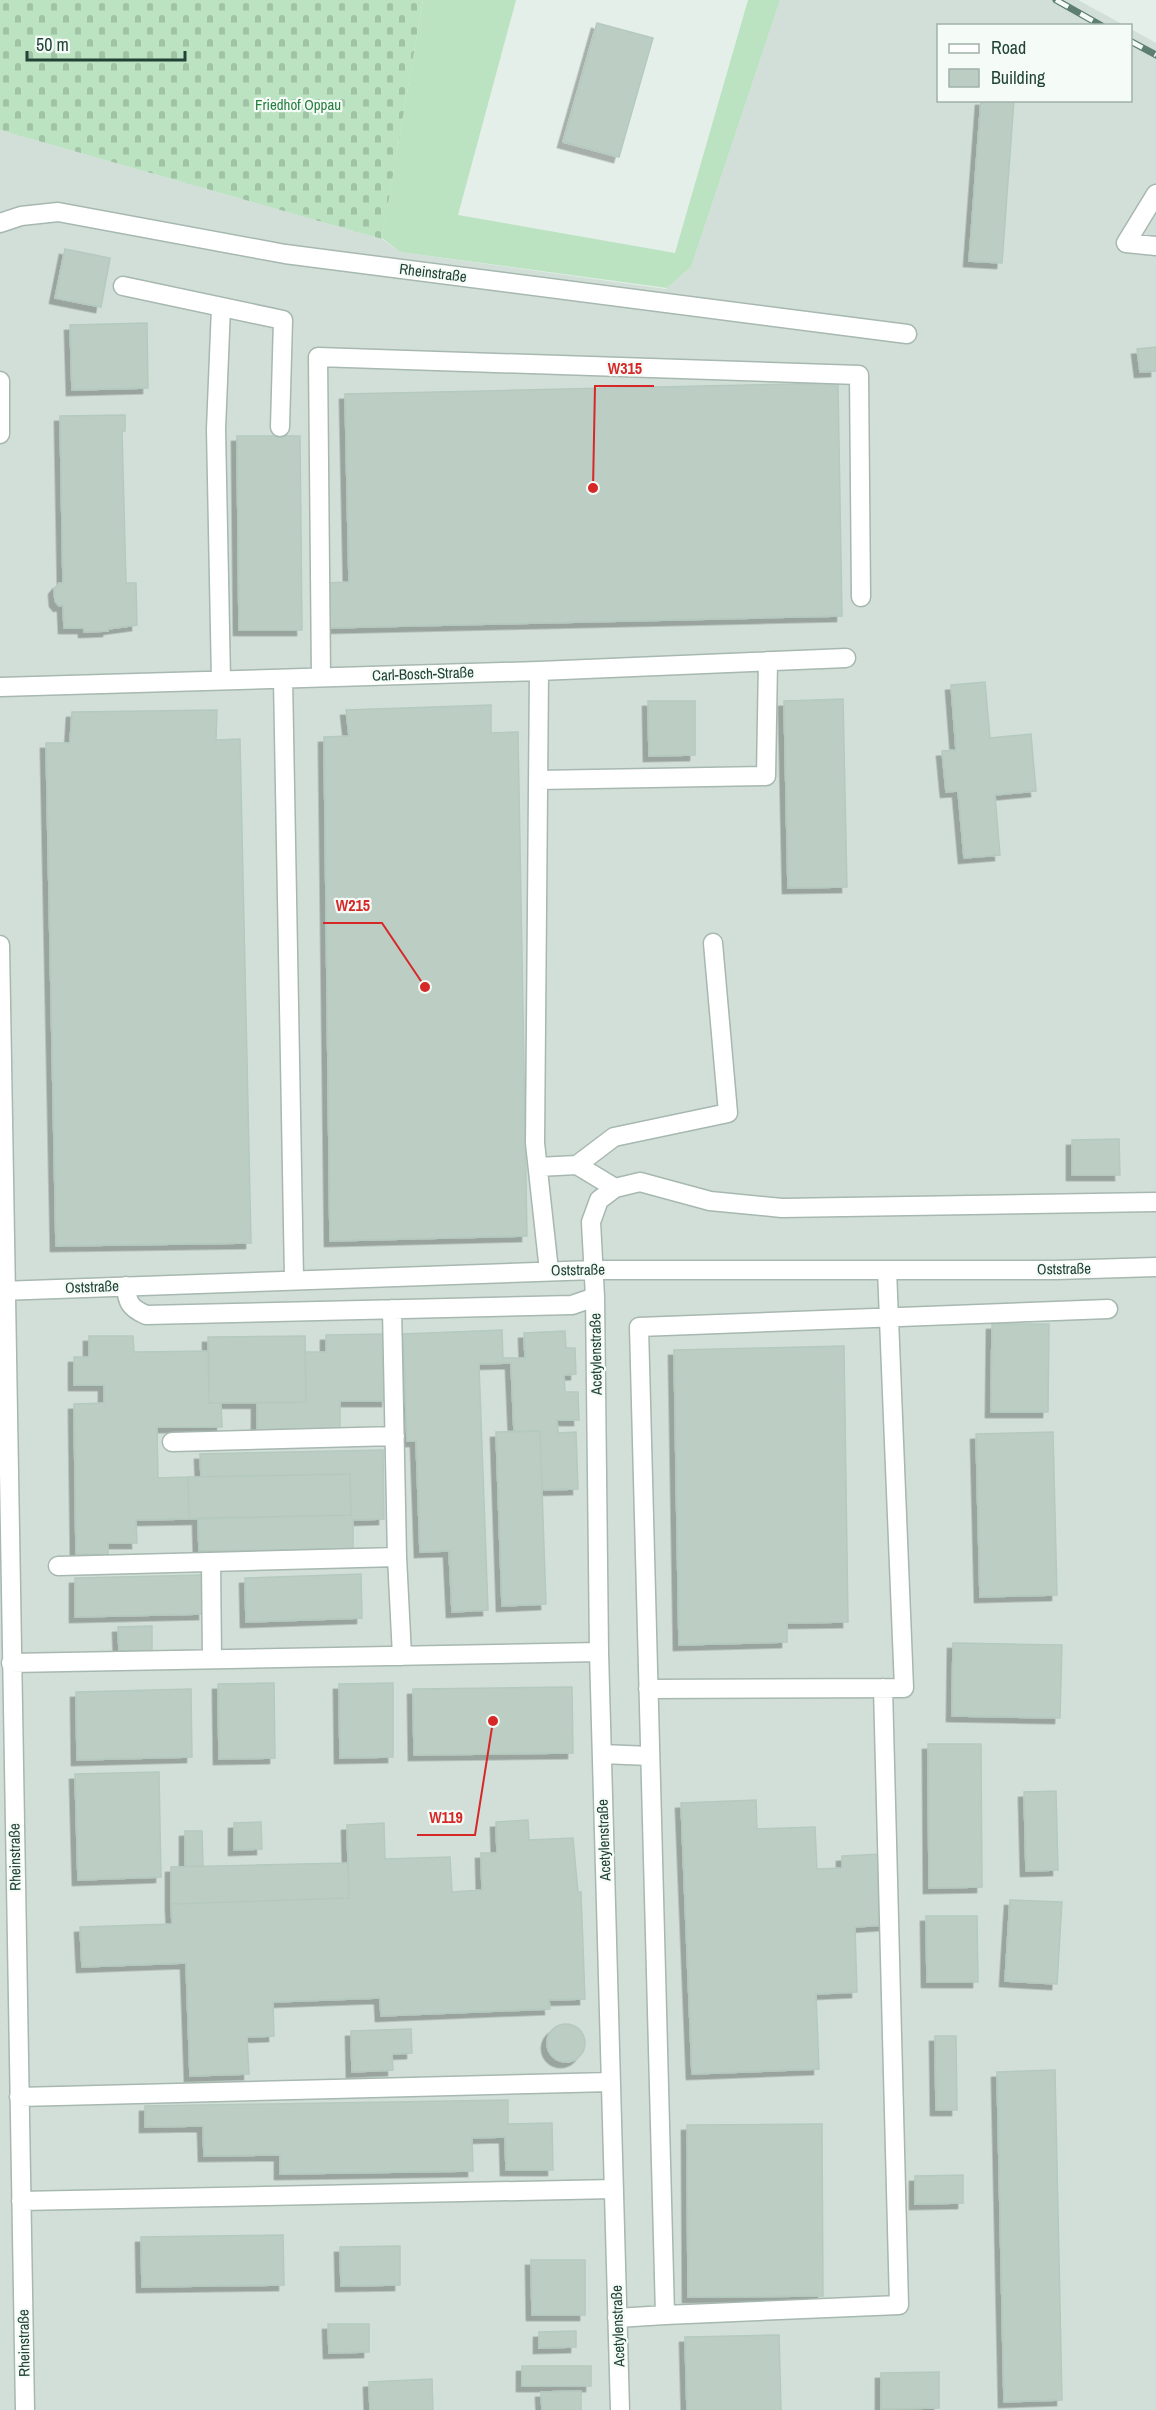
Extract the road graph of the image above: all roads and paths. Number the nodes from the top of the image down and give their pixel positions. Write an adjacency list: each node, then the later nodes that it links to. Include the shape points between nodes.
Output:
1 (1156, 194): 3 (street, via 1126,243)
2 (0, 223): 6 (street, Rheinstraße, via 58,212 285,254)
3 (1156, 246)
4 (123, 286): 5 (street)
5 (221, 307): 9 (street, via 283,320); 17 (street, via 216,429)
6 (907, 334)
7 (0, 381): 8 (street)
8 (1, 397): 10 (street)
9 (280, 427)
10 (0, 434)
11 (861, 597): 15 (street, via 858,375 318,357)
12 (846, 658): 13 (street, Carl-Bosch-Straße)
13 (768, 661): 14 (street, Carl-Bosch-Straße); 19 (street, via 766,776)
14 (539, 671): 15 (street, Carl-Bosch-Straße); 19 (street)
15 (321, 677): 16 (street, Carl-Bosch-Straße)
16 (283, 679): 17 (street, Carl-Bosch-Straße); 30 (street)
17 (221, 680): 18 (street, Carl-Bosch-Straße)
18 (0, 687)
19 (538, 780): 23 (street)
20 (713, 943): 22 (street, via 728,1113 614,1137)
21 (0, 945): 32 (street, Rheinstraße)
22 (577, 1165): 23 (street); 24 (street)
23 (538, 1167): 29 (street)
24 (615, 1188): 25 (street, via 640,1182 710,1201 782,1208); 27 (street, Acetylenstraße, via 599,1200 591,1222)
25 (1156, 1202)
26 (1156, 1267): 28 (street, Oststraße)
27 (594, 1270): 28 (street, Oststraße); 29 (street, Oststraße); 33 (street, Acetylenstraße)
28 (887, 1270): 36 (street)
29 (549, 1271): 30 (street, Oststraße)
30 (294, 1279): 31 (street, Oststraße)
31 (126, 1286): 32 (street, Oststraße); 34 (street, via 127,1300 134,1310 146,1315)
32 (2, 1291): 42 (street, Rheinstraße)
33 (595, 1297): 34 (street, via 572,1305); 43 (street, Acetylenstraße)
34 (392, 1309): 37 (street)
35 (1108, 1309): 36 (street)
36 (890, 1317): 46 (street, via 904,1688); 47 (street, via 639,1327)
37 (395, 1436): 38 (street); 39 (street)
38 (172, 1442)
39 (397, 1557): 40 (street); 44 (street)
40 (211, 1562): 41 (street); 45 (street)
41 (58, 1566)
42 (7, 1652): 45 (street); 50 (street, Rheinstraße)
43 (599, 1652): 44 (street); 48 (street, Acetylenstraße)
44 (402, 1656): 45 (street)
45 (212, 1659)
46 (883, 1688): 47 (street); 55 (street, via 899,2305)
47 (648, 1689): 49 (street)
48 (602, 1754): 49 (street); 51 (street, Acetylenstraße)
49 (650, 1756): 55 (street)
50 (9, 2024): 52 (street, Rheinstraße)
51 (611, 2082): 52 (street); 53 (street, Acetylenstraße)
52 (19, 2097): 54 (street, Rheinstraße)
53 (614, 2188): 54 (street); 56 (street, Acetylenstraße)
54 (21, 2201): 57 (street, Rheinstraße)
55 (665, 2314): 56 (street)
56 (618, 2318): 58 (street, Acetylenstraße)
57 (25, 2410)
58 (620, 2410)

